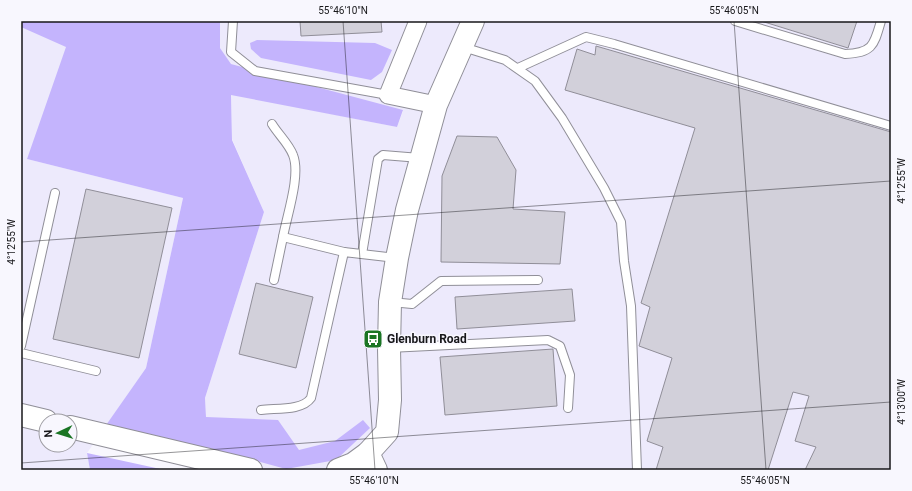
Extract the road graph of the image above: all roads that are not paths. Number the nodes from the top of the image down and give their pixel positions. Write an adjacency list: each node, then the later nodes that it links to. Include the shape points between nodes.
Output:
1 (232, 21): 8 (lane, via 230,52 256,71)
2 (418, 21): 8 (street)
3 (473, 21): 6 (street)
4 (735, 21): 5 (lane, via 845,54 860,54 874,44)
5 (881, 21)
6 (462, 46): 7 (lane, via 505,60); 9 (street)
7 (518, 68): 11 (lane, via 586,37); 33 (lane, via 535,82 562,118 621,222 624,261 632,306)
8 (388, 95): 9 (street)
9 (436, 105): 12 (street)
10 (272, 124): 14 (lane, via 293,154 295,165)
11 (891, 126)
12 (422, 158): 16 (lane, via 383,155 378,159); 17 (street)
13 (55, 193): 21 (lane)
14 (283, 236): 15 (lane); 18 (lane)
15 (344, 252): 16 (lane); 26 (lane, via 311,398 300,406)
16 (362, 254): 17 (lane)
17 (397, 258): 20 (street)
18 (274, 280)
19 (538, 280): 20 (lane, via 441,281 412,304)
20 (390, 302): 22 (street)
21 (21, 346)
22 (389, 348): 25 (lane, via 548,340 560,346 570,375); 30 (street, via 390,400 387,432)
23 (21, 353): 24 (lane)
24 (96, 371)
25 (568, 408)
26 (261, 410)
27 (21, 415): 28 (street)
28 (38, 420)
29 (78, 429): 31 (street)
30 (372, 462): 32 (street, via 353,464)
31 (251, 470)
32 (338, 470)
33 (637, 470)

